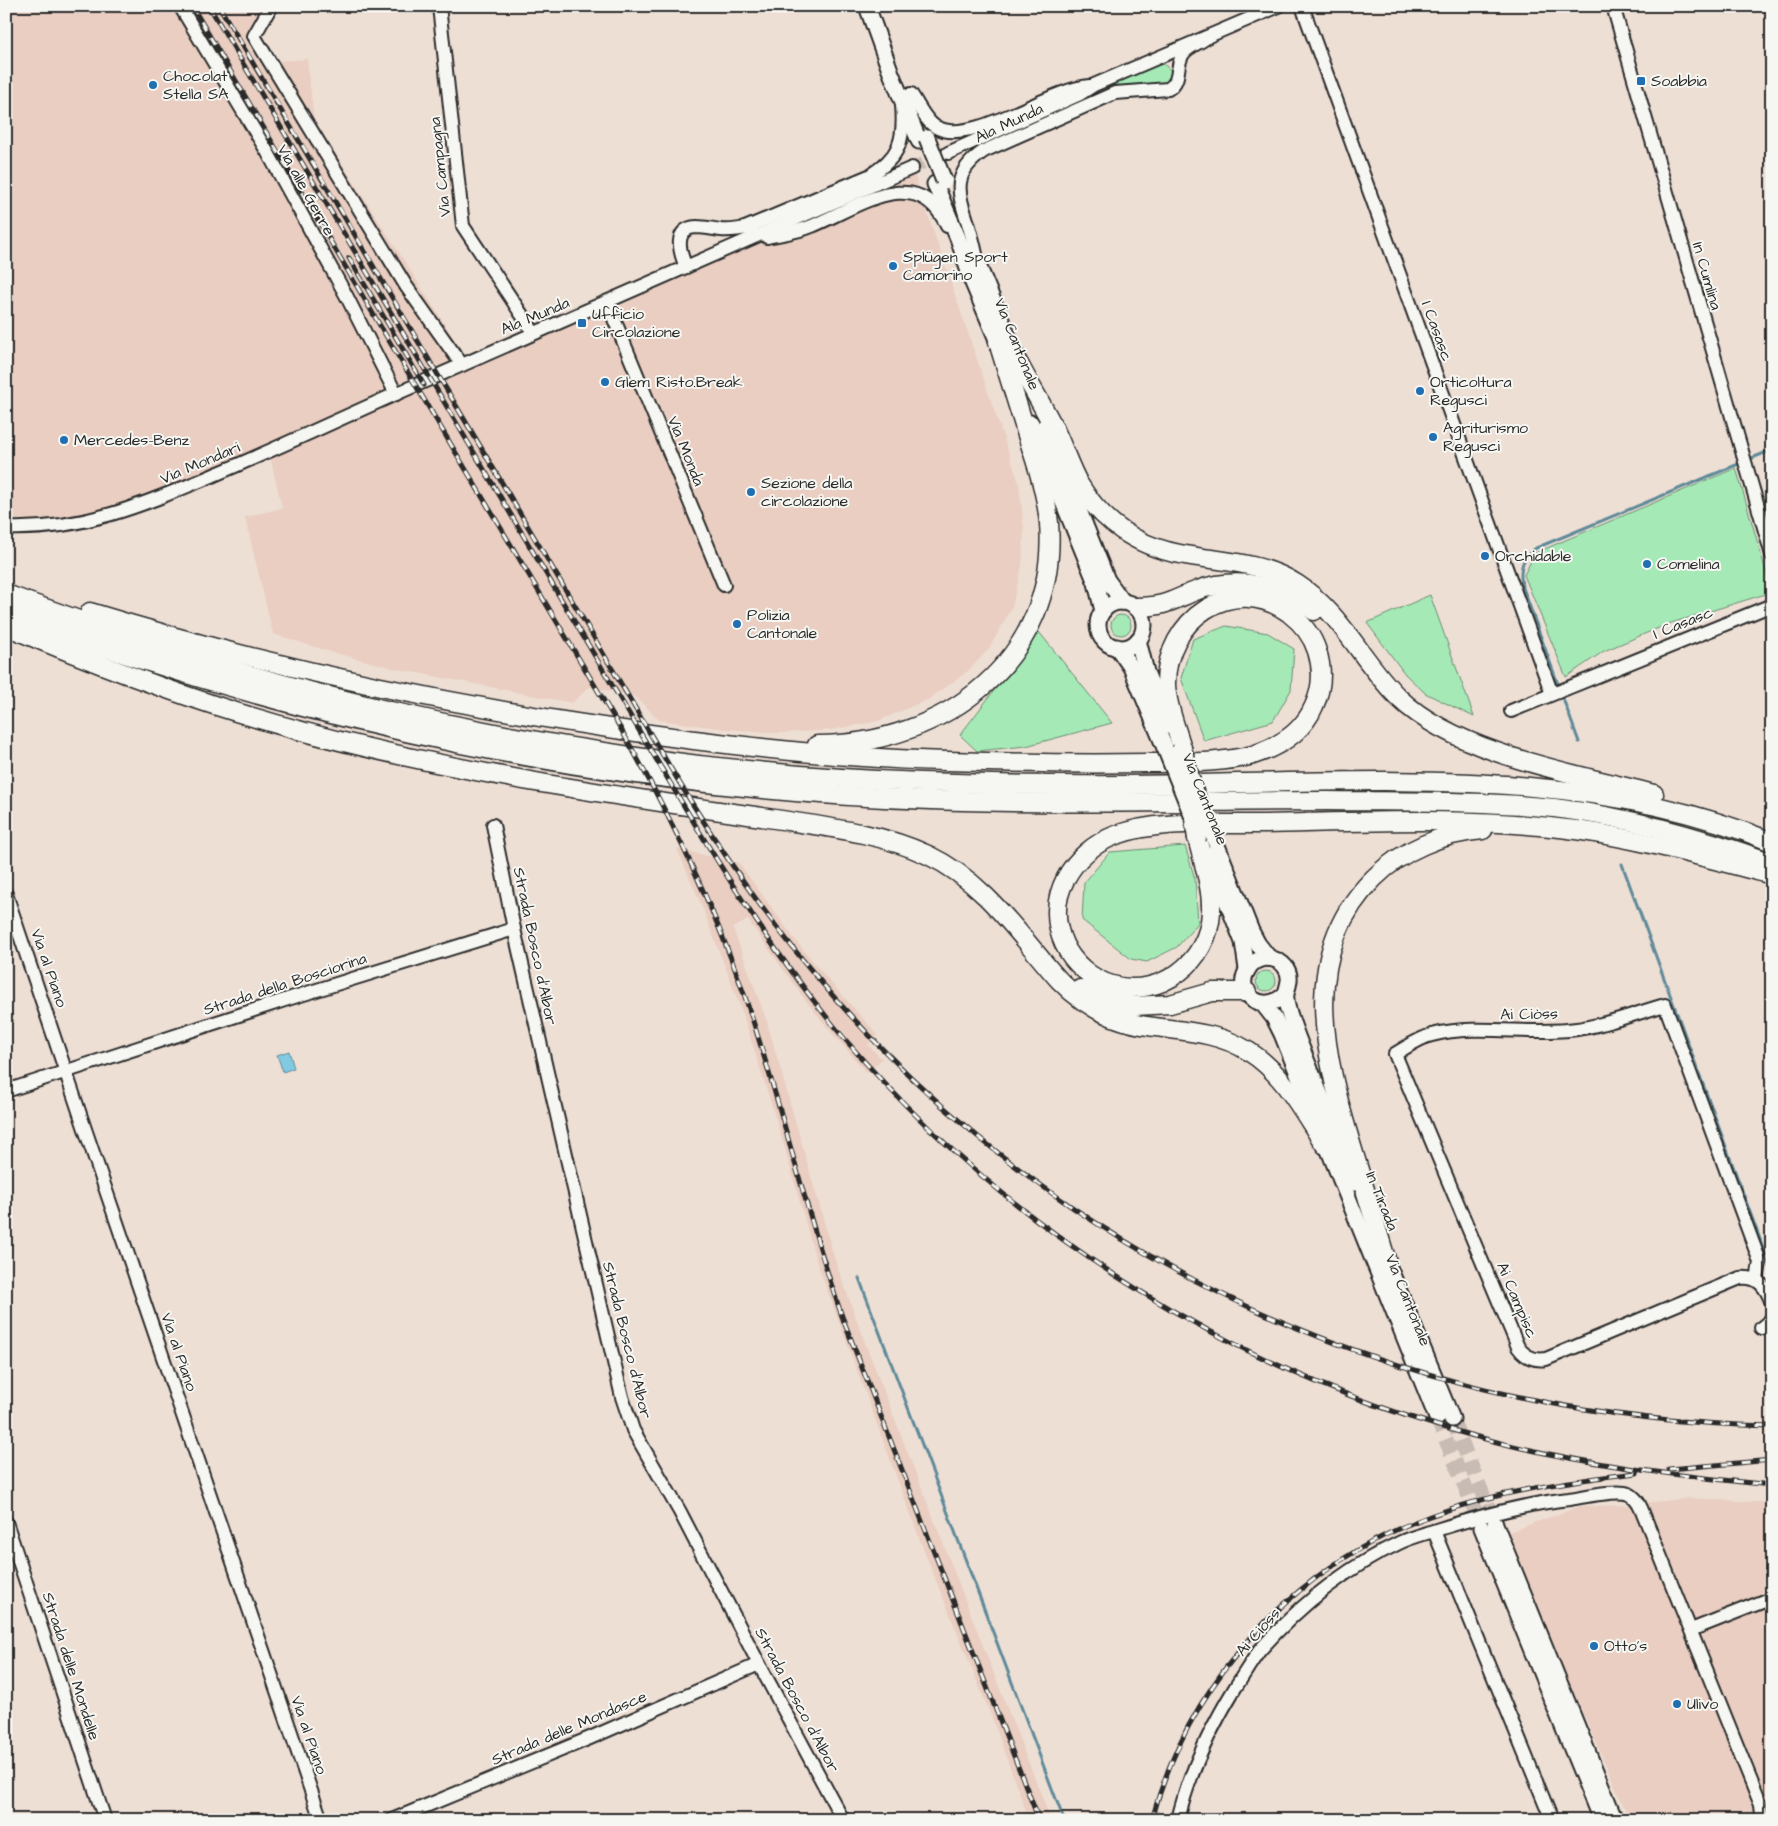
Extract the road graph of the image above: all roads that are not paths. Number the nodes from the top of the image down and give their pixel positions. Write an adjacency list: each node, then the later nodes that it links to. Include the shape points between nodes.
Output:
1 (180, 6): 27 (street, Via alle Gerre, via 273,162)
2 (271, 6): 26 (street, via 254,36 406,286)
3 (439, 6): 23 (street, Via Campagna, via 463,226)
4 (868, 6): 13 (main road, Via Cantonale)
5 (1279, 6): 8 (street, Ala Munda)
6 (1302, 6): 41 (street, I Casasc)
7 (1613, 6): 29 (street, In Cumlina)
8 (1206, 38): 9 (street, Ala Munda); 10 (street, Ala Munda, via 1182,55)
9 (1157, 58): 10 (street, via 1173,62); 11 (street, Ala Munda)
10 (1178, 71): 12 (street, Ala Munda, via 1176,82 1168,89)
11 (1094, 85): 13 (street, Ala Munda, via 1066,90 980,128 956,132 936,128); 14 (street, Ala Munda)
12 (1115, 93): 14 (street, Ala Munda); 21 (street, Ala Munda, via 984,151 968,165 962,176 959,196)
13 (906, 94): 18 (street, Ala Munda, via 903,134 892,158 869,176); 21 (main road, Via Cantonale, via 958,238)
14 (1080, 94): 15 (street, Ala Munda)
15 (948, 153)
16 (912, 168): 17 (street, Ala Munda)
17 (787, 222): 18 (street, Ala Munda); 19 (street, Ala Munda)
18 (745, 228): 20 (street, Ala Munda, via 695,227 688,230 681,236 679,244)
19 (745, 242): 20 (street, Ala Munda); 21 (street, Ala Munda, via 810,227 887,193 908,192 925,200 941,215)
20 (686, 267): 22 (street, Ala Munda)
21 (976, 275): 24 (main road, Via Cantonale); 25 (main road, Via Cantonale)
22 (607, 302): 23 (street, Ala Munda); 31 (street, Via Monda)
23 (534, 333): 26 (street, Ala Munda)
24 (998, 342): 35 (main road, Via Cantonale, via 1096,583); 43 (highway, via 1041,480 1049,524 1043,592 1022,643 996,675 966,700 916,726 874,738 838,743)
25 (1019, 364): 33 (main road, Via Cantonale, via 1107,580); 40 (highway, via 1079,484 1113,525 1154,548 1253,565 1290,580 1312,595 1332,615)
26 (462, 365): 27 (street, Ala Munda)
27 (396, 394): 28 (street, Via Mondari, via 269,452 129,509 68,525)
28 (6, 528)
29 (1772, 555)
30 (6, 584): 43 (highway, via 147,629 394,690 560,720)
31 (724, 584)
32 (6, 594): 51 (highway, via 174,652 318,693 468,728 650,758 784,773 925,782 1111,785 1413,781 1510,784 1586,792 1639,802 1719,823)
33 (1130, 605): 35 (main road, via 1112,604); 38 (main road, via 1144,621); 40 (highway, via 1160,606 1223,584 1248,583 1268,587 1310,608)
34 (1772, 605): 41 (street, I Casasc)
35 (1103, 611): 39 (main road, via 1098,622 1100,634 1108,644)
36 (6, 612): 52 (highway, via 140,660 304,708 448,741 687,781 931,800 1510,804 1633,821 1705,840)
37 (6, 626): 57 (highway, via 180,694 364,747 509,777 841,830 902,844 969,880 996,906)
38 (1138, 640): 39 (main road, via 1130,646); 44 (main road, Via Cantonale, via 1146,672)
39 (1116, 647): 44 (main road, Via Cantonale, via 1131,667)
40 (1368, 664): 49 (highway, via 1415,711 1442,729 1474,743 1687,802)
41 (1557, 692): 42 (street, I Casasc)
42 (1511, 711)
43 (732, 744): 44 (highway, via 844,756 968,762 1138,763 1239,758 1261,752 1287,738 1304,723 1314,707 1321,683 1320,660 1313,640 1298,620 1274,604 1248,598 1218,604 1191,620 1173,647 1167,678)
44 (1175, 748): 45 (highway, bridge); 46 (main road, Via Cantonale, bridge)
45 (1191, 782): 50 (main road, Via Cantonale, bridge)
46 (1194, 819): 50 (highway, bridge)
47 (493, 825): 55 (street, Strada Bosco d'Albor)
48 (1551, 827): 50 (highway, via 1403,821 1183,825 1123,833 1084,854 1069,871 1061,887 1057,916 1061,936 1084,970 1108,984 1141,988 1171,978 1192,961 1206,937 1211,913); 53 (highway, via 1649,844); 66 (highway, via 1467,832 1414,849 1389,864 1370,882 1354,901 1336,934 1324,989 1328,1050 1339,1105)
49 (1772, 831)
50 (1204, 838): 56 (main road, Via Cantonale, via 1258,944); 58 (main road, Via Cantonale, via 1243,942)
51 (1772, 842)
52 (1772, 863)
53 (1772, 875)
54 (6, 894): 63 (street, Via al Piano)
55 (514, 929): 63 (street, Strada della Bosciorina); 76 (street, Strada Bosco d'Albor, via 619,1387 633,1430 680,1512)
56 (1269, 958): 58 (main road, via 1258,960); 60 (main road, via 1280,962 1286,969 1290,981)
57 (1048, 968): 59 (highway, via 1085,991 1108,1001 1135,1006 1170,1004 1212,992); 65 (highway, via 1077,997 1111,1016 1139,1024 1206,1034 1248,1050 1282,1080)
58 (1248, 969): 59 (main road, via 1244,982)
59 (1247, 992): 61 (main road)
60 (1286, 994): 61 (main road, via 1274,1003); 66 (main road, In Tirada, via 1288,1010)
61 (1263, 1004): 65 (main road, Via Cantonale, via 1282,1034)
62 (1395, 1054): 67 (street, Ai Ciòss, via 1431,1035 1456,1031 1578,1029 1665,1005 1760,1262); 67 (street, Ai Campisc, via 1518,1347 1527,1357 1546,1359 1735,1280)
63 (67, 1072): 64 (street, Strada della Bosciorina); 80 (street, Via al Piano)
64 (6, 1091)
65 (1325, 1145): 71 (main road, Via Cantonale)
66 (1387, 1262): 71 (main road, In Tirada)
67 (1757, 1280): 68 (street, via 1766,1289)
68 (1772, 1303)
69 (1772, 1319): 70 (street)
70 (1761, 1328)
71 (1444, 1419)
72 (6, 1522): 79 (street, Strada delle Mondelle)
73 (1434, 1531): 75 (street, Ai Cioss, via 1518,1508 1627,1493 1642,1508); 83 (street, Ai Cioss, via 1399,1543 1350,1571 1302,1608 1259,1652 1203,1746); 84 (street)
74 (1772, 1598): 75 (street)
75 (1691, 1630): 78 (street)
76 (759, 1664): 81 (street, Strada delle Mondasce); 82 (street, Strada Bosco d'Albor)
77 (1580, 1770): 85 (street, via 1582,1789); 86 (main road); 87 (main road, via 1488,1526)
78 (1765, 1817)
79 (105, 1820)
80 (321, 1820)
81 (392, 1820)
82 (843, 1820)
83 (1178, 1820)
84 (1552, 1820)
85 (1593, 1820)
86 (1601, 1820)
87 (1615, 1820)

